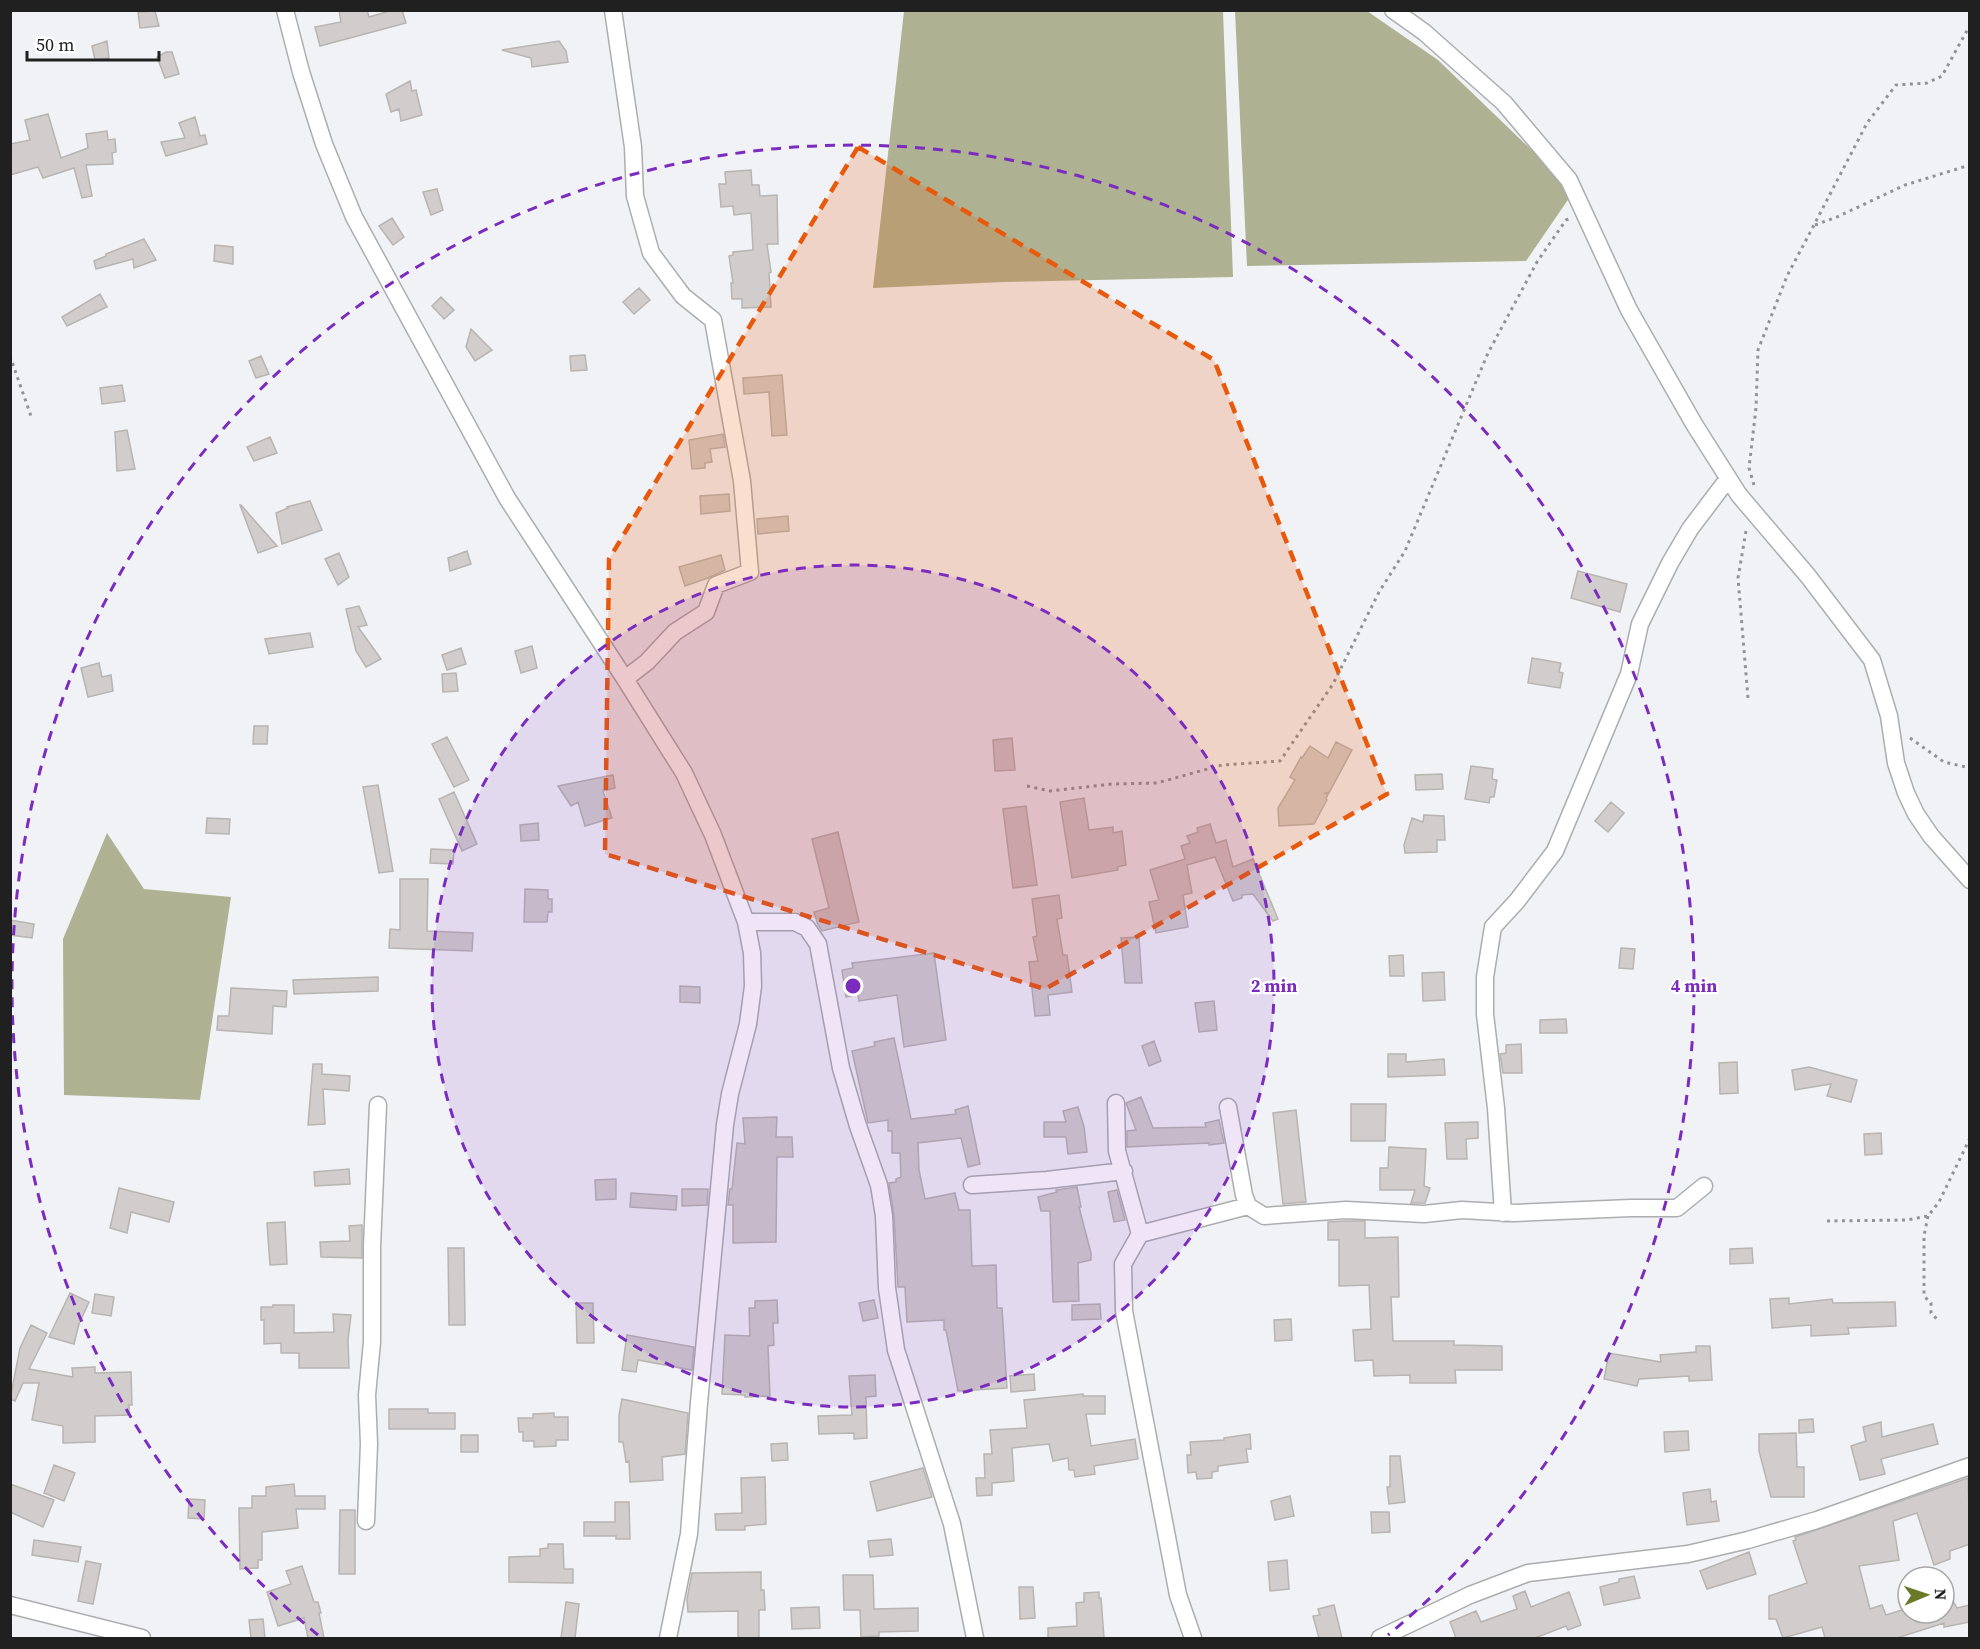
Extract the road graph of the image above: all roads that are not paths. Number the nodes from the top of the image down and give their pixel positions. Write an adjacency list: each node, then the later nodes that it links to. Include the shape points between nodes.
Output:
1 (285, 10): 5 (street, via 324,144 354,217 507,498)
2 (613, 10): 5 (street, via 633,147 635,196 651,253 683,296 713,320 742,482 750,572 716,585 706,612 675,632)
3 (1402, 13): 6 (street, via 1504,103 1569,180 1629,310 1694,424 1739,495 1872,660 1890,718 1896,763 1906,793 1916,814)
4 (1724, 484): 15 (street, via 1690,529 1640,624 1629,674 1555,850 1493,927 1485,977 1485,1014)
5 (625, 679): 7 (street, via 684,773)
6 (1970, 880)
7 (746, 921): 21 (street, via 753,986 725,1125 689,1534); 22 (street, via 795,922 807,928 818,944 841,1068 879,1185 896,1350 952,1524)
8 (1116, 1103): 11 (street, via 1117,1151)
9 (378, 1105): 18 (street)
10 (1228, 1107): 14 (street)
11 (1124, 1171): 12 (street); 16 (street)
12 (972, 1185)
13 (1704, 1186): 15 (street, via 1677,1208)
14 (1248, 1206): 15 (street, via 1264,1216 1346,1210); 16 (street)
15 (1503, 1213)
16 (1140, 1234): 23 (street, via 1123,1264 1124,1311 1178,1595)
17 (1970, 1466): 24 (street, via 1748,1540 1688,1554 1527,1572)
18 (366, 1521)
19 (10, 1605): 20 (street)
20 (142, 1638)
21 (668, 1638)
22 (975, 1638)
23 (1193, 1638)
24 (1380, 1638)

